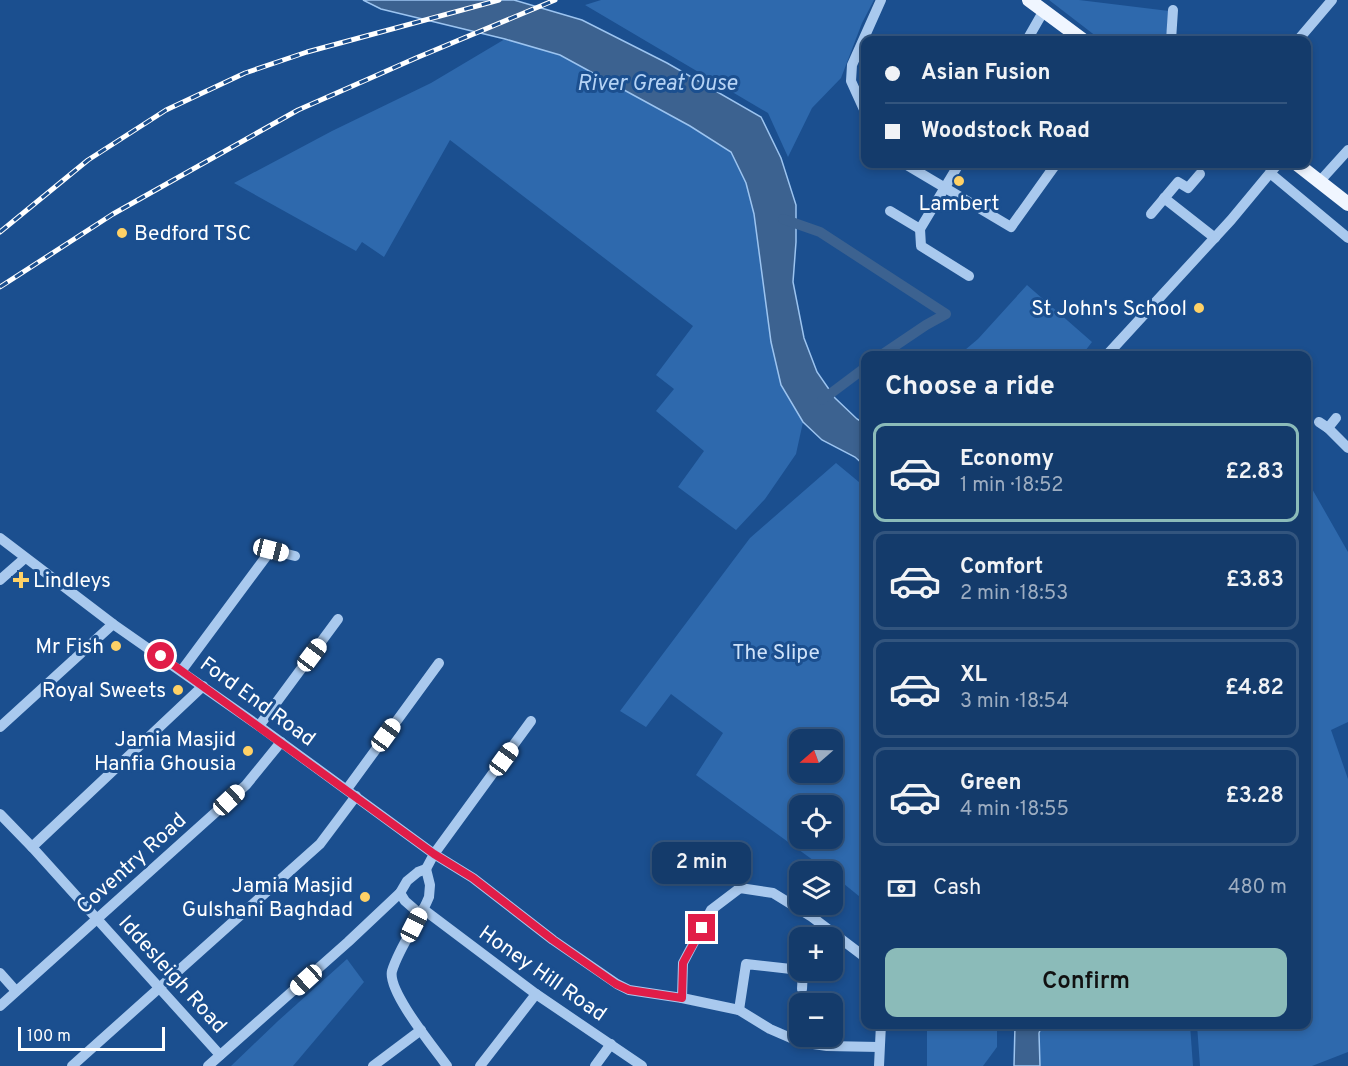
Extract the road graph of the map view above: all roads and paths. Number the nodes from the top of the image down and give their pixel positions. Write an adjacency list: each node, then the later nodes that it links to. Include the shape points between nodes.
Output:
1 (881, 0): 6 (street)
2 (1029, 0): 5 (main road)
3 (1332, 0): 10 (street)
4 (1173, 10): 9 (street)
5 (1043, 12): 7 (street); 8 (main road)
6 (865, 36)
7 (1029, 36)
8 (1077, 36)
9 (1171, 36)
10 (1301, 36)
11 (861, 45): 12 (street, via 852,65 851,81)
12 (861, 103)
13 (1348, 150): 21 (street)
14 (912, 168): 22 (street)
15 (957, 168): 22 (street)
16 (1053, 168): 22 (street, via 1011,227)
17 (1274, 168): 19 (street)
18 (1302, 168): 21 (main road)
19 (1270, 173): 28 (street); 29 (street)
20 (1200, 174): 23 (street, via 1188,188 1178,182)
21 (1320, 181): 24 (main road)
22 (945, 188): 27 (street)
23 (1164, 198): 26 (street); 28 (street)
24 (1348, 204)
25 (890, 211): 27 (street)
26 (1151, 214)
27 (920, 229): 30 (street, via 921,246)
28 (1215, 238): 31 (street)
29 (1348, 238)
30 (969, 276)
31 (1111, 351)
32 (1336, 418): 33 (street, via 1324,425)
33 (1348, 448)
34 (0, 538): 36 (street, Ford End Road)
35 (295, 556): 41 (street, via 271,550)
36 (25, 558): 37 (street); 39 (street, Ford End Road)
37 (0, 580)
38 (338, 619): 44 (street)
39 (113, 624): 41 (street, Ford End Road); 45 (street)
40 (439, 663): 47 (street)
41 (182, 670): 42 (street, Ford End Road)
42 (203, 686): 44 (street, Ford End Road); 50 (street)
43 (531, 721): 52 (street)
44 (260, 726): 46 (street, Ford End Road)
45 (0, 727)
46 (281, 742): 47 (street, Ford End Road); 57 (street, Coventry Road, via 246,785)
47 (346, 789): 48 (street, Ford End Road)
48 (356, 796): 52 (street, Ford End Road); 62 (street, via 320,844)
49 (0, 814): 50 (street, Iddesleigh Road)
50 (32, 847): 57 (street, Iddesleigh Road)
51 (714, 850): 54 (street, via 736,867)
52 (434, 854): 53 (street); 66 (street, Ford End Road, via 473,878 616,984 629,990)
53 (426, 869): 55 (street, via 412,877); 56 (street, via 429,897)
54 (740, 888): 58 (street, via 773,893); 66 (street, via 711,910 683,963)
55 (400, 893): 56 (street, Honey Hill Road); 73 (street)
56 (421, 912): 65 (street, Honey Hill Road); 70 (street, via 391,976 396,993)
57 (98, 920): 62 (street, Iddesleigh Road); 64 (street, Coventry Road)
58 (861, 954)
59 (789, 969): 68 (street, via 746,964)
60 (0, 973): 64 (street)
61 (802, 981): 63 (street)
62 (159, 988): 73 (street, Iddesleigh Road); 74 (street)
63 (802, 989)
64 (16, 991): 67 (street, Coventry Road)
65 (536, 994): 71 (street, Honey Hill Road); 78 (street)
66 (682, 998): 68 (street, Ford End Road)
67 (0, 1006)
68 (739, 1010): 72 (street, Ford End Road, via 800,1042)
69 (880, 1029): 72 (street)
70 (421, 1030): 76 (street); 77 (street)
71 (611, 1044): 79 (street); 80 (street, Honey Hill Road)
72 (879, 1047): 81 (street)
73 (220, 1055): 75 (street)
74 (72, 1066)
75 (208, 1066)
76 (373, 1066)
77 (447, 1066)
78 (480, 1066)
79 (595, 1066)
80 (642, 1066)
81 (879, 1066)

